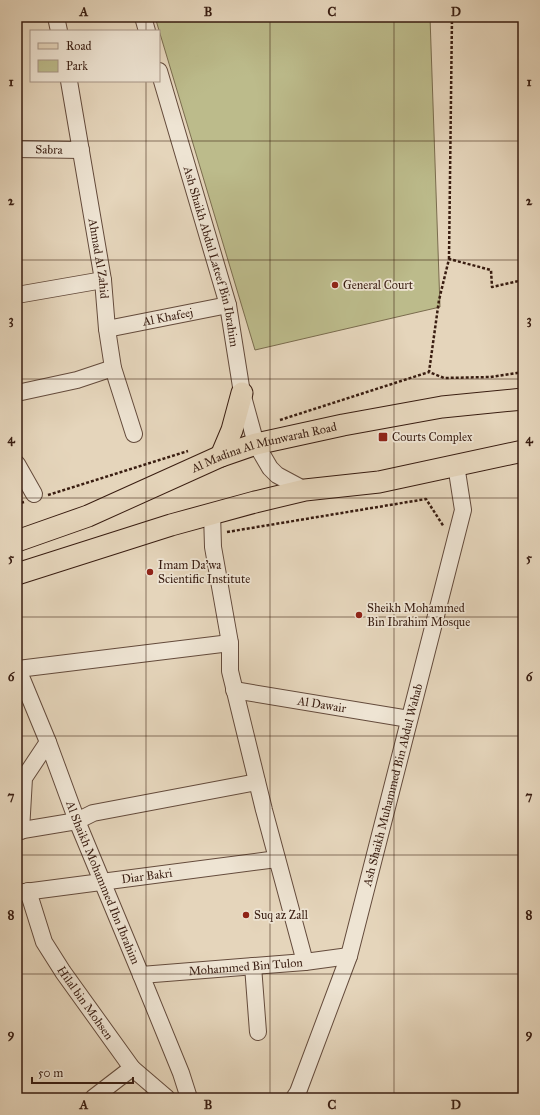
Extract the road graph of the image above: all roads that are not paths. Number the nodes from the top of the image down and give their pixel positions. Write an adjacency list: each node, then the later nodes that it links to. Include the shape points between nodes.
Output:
1 (56, 17): 3 (street)
2 (143, 17): 4 (street)
3 (59, 30)
4 (147, 30)
5 (160, 74): 11 (street, Ash Shaikh Abdul Lateef Bin Ibrahim)
6 (69, 82): 8 (street, Ahmad Al Zahid)
7 (17, 149): 8 (street, Sabra)
8 (81, 150): 9 (street, Ahmad Al Zahid)
9 (103, 280): 10 (street); 12 (street, Ahmad Al Zahid)
10 (17, 295)
11 (228, 305): 12 (street, Al Khafeej); 15 (street, Ash Shaikh Abdul Lateef Bin Ibrahim)
12 (107, 329): 13 (street, Ahmad Al Zahid)
13 (112, 368): 14 (street, via 77,380); 17 (street, Ahmad Al Zahid)
14 (17, 393)
15 (242, 393): 18 (street, Ash Shaikh Abdul Lateef Bin Ibrahim); 20 (main road, via 232,430)
16 (523, 399): 18 (main road, Al Madina Al Munwarah Road, via 442,407 343,424)
17 (134, 434)
18 (256, 444): 20 (main road, Al Madina Al Munwarah Road); 23 (street, Ash Shaikh Abdul Lateef Bin Ibrahim, via 277,475)
19 (523, 450): 22 (main road)
20 (221, 456): 26 (main road, Al Madina Al Munwarah Road, via 88,516)
21 (17, 464): 24 (street)
22 (456, 465): 23 (main road, via 380,482); 31 (street, Ash Shaikh Muhammed Bin Abdul Wahab, via 463,510)
23 (305, 490): 25 (main road)
24 (35, 497)
25 (212, 513): 27 (main road); 28 (street, via 213,547)
26 (17, 541)
27 (17, 574)
28 (230, 643): 29 (street); 30 (street, via 230,671)
29 (17, 668): 32 (street, Al Shaikh Mohammed Ibn Ibrahim)
30 (234, 690): 31 (street, Al Dawair); 33 (street)
31 (409, 719): 39 (street, Ash Shaikh Muhammed Bin Abdul Wahab)
32 (48, 742): 34 (street, Al Shaikh Mohammed Ibn Ibrahim); 35 (street, via 24,778)
33 (257, 782): 34 (street, via 93,813); 36 (street)
34 (77, 821): 35 (street); 37 (street, Al Shaikh Mohammed Ibn Ibrahim)
35 (19, 831)
36 (277, 859): 37 (street, Diar Bakri); 40 (street)
37 (103, 881): 38 (street, Diar Bakri); 42 (street, Al Shaikh Mohammed Ibn Ibrahim)
38 (23, 892): 44 (street, Hilal bin Mohsen, via 44,942)
39 (349, 956): 40 (street, Mohammed Bin Tulon); 48 (street, Ash Shaikh Muhammed Bin Abdul Wahab)
40 (304, 962): 41 (street, Mohammed Bin Tulon)
41 (253, 966): 42 (street, Mohammed Bin Tulon); 43 (street)
42 (141, 975): 47 (street, Al Shaikh Mohammed Ibn Ibrahim)
43 (258, 1032)
44 (132, 1068): 45 (street); 46 (street, Hilal bin Mohsen)
45 (93, 1098)
46 (167, 1098)
47 (189, 1098)
48 (294, 1098)

